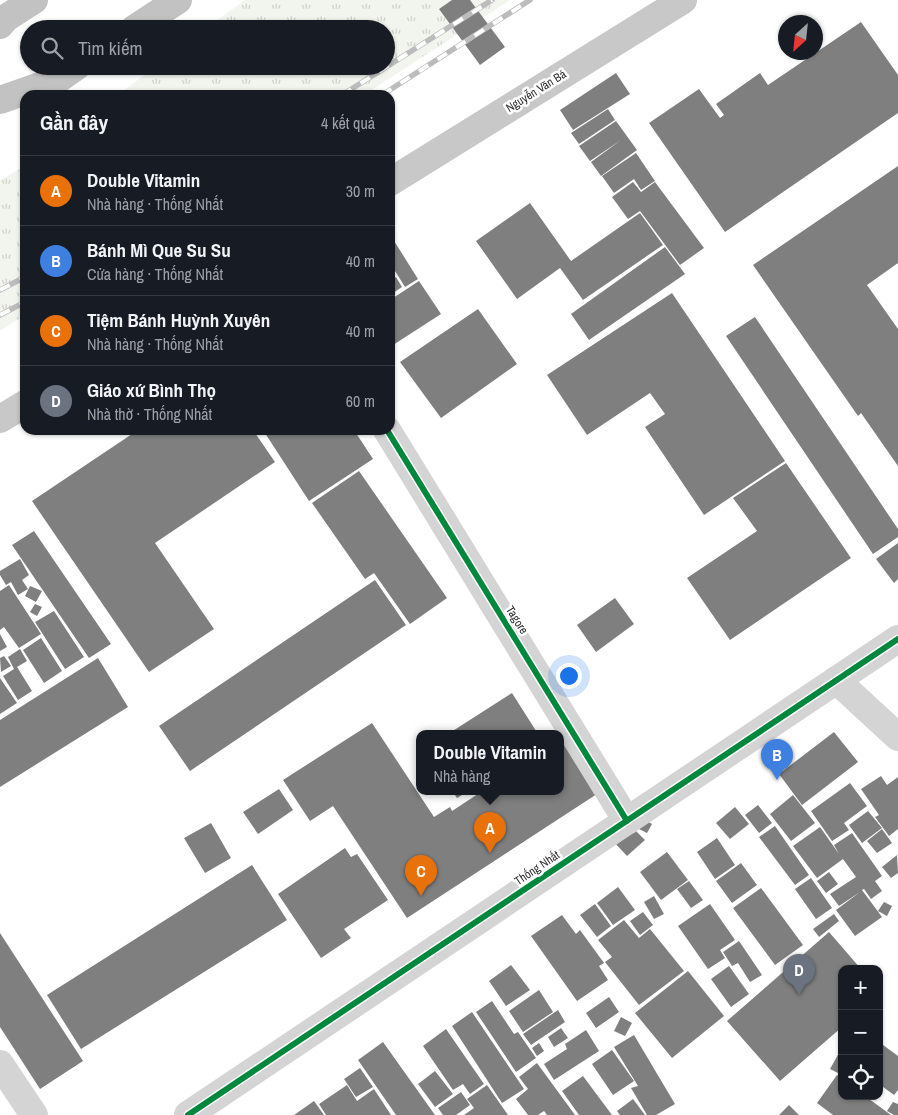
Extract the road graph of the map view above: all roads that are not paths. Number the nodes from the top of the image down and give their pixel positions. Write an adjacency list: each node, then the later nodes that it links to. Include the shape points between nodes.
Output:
1 (34, 0): 5 (highway)
2 (178, 0): 4 (highway)
3 (683, 0): 10 (main road, Nguyễn Văn Bá)
4 (148, 20)
5 (0, 25)
6 (64, 75): 7 (highway)
7 (28, 90)
8 (20, 93): 9 (highway)
9 (0, 100)
10 (395, 179)
11 (20, 407): 12 (main road)
12 (0, 419)
13 (390, 435): 17 (street, Tagore)
14 (898, 639): 15 (street, Thống Nhất)
15 (836, 680): 16 (street); 17 (street, Thống Nhất)
16 (898, 737)
17 (627, 821): 20 (street, Thống Nhất)
18 (0, 1064): 19 (street)
19 (34, 1115)
20 (188, 1115)

